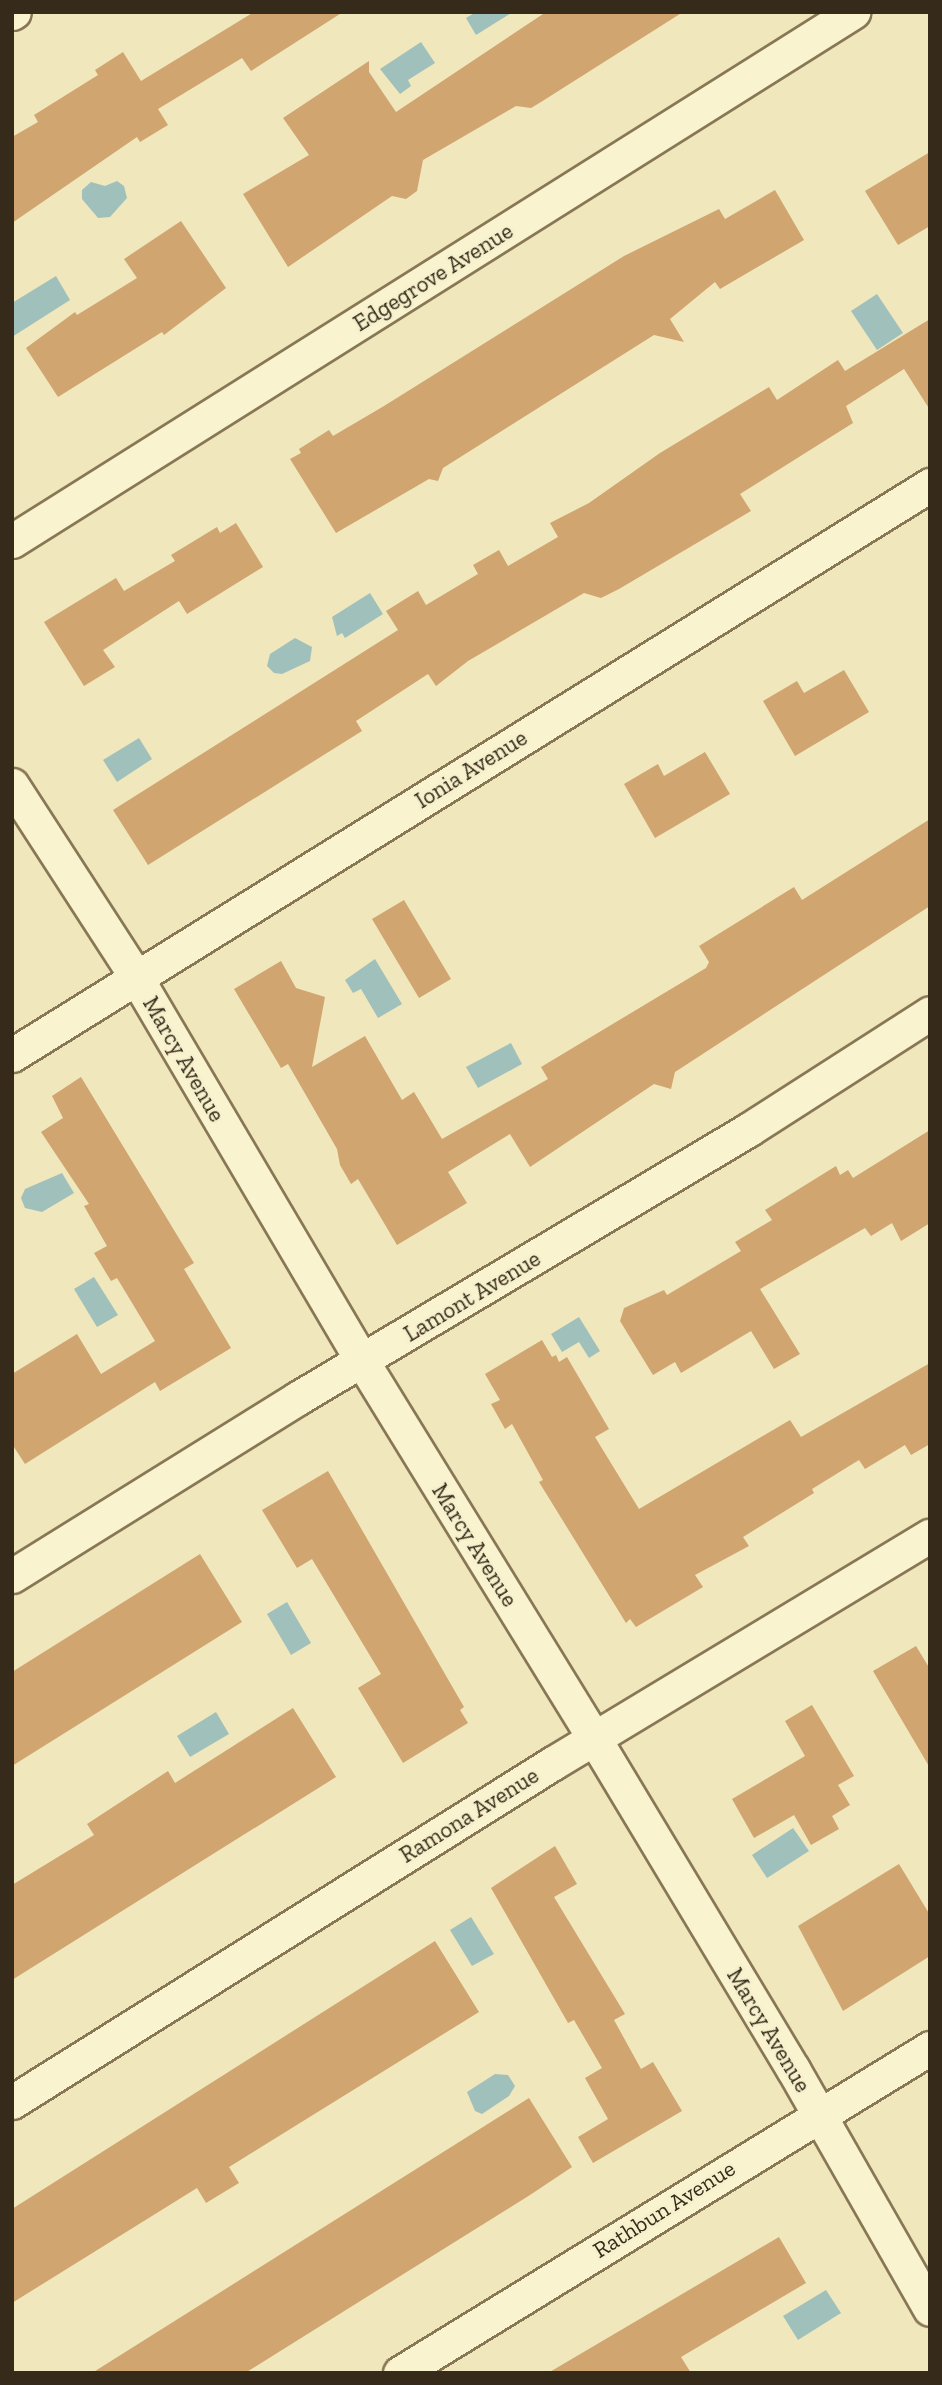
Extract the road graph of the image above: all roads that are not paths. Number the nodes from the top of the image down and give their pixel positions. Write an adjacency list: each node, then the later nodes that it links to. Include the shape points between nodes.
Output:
1 (853, 12): 3 (street, Edgegrove Avenue)
2 (930, 485): 5 (street, Ionia Avenue)
3 (12, 541)
4 (12, 785): 5 (street, Marcy Avenue)
5 (136, 977): 7 (street, Ionia Avenue); 8 (street, Marcy Avenue)
6 (930, 1013): 8 (street, Lamont Avenue, via 748,1130)
7 (12, 1055)
8 (362, 1362): 10 (street, Lamont Avenue); 11 (street, Marcy Avenue)
9 (930, 1535): 11 (street, Ramona Avenue)
10 (12, 1576)
11 (594, 1738): 13 (street, Ramona Avenue); 14 (street, Marcy Avenue)
12 (930, 2048): 14 (street, Rathbun Avenue)
13 (12, 2102)
14 (818, 2113): 15 (street, Marcy Avenue); 16 (street, Rathbun Avenue)
15 (930, 2309)
16 (400, 2373)

